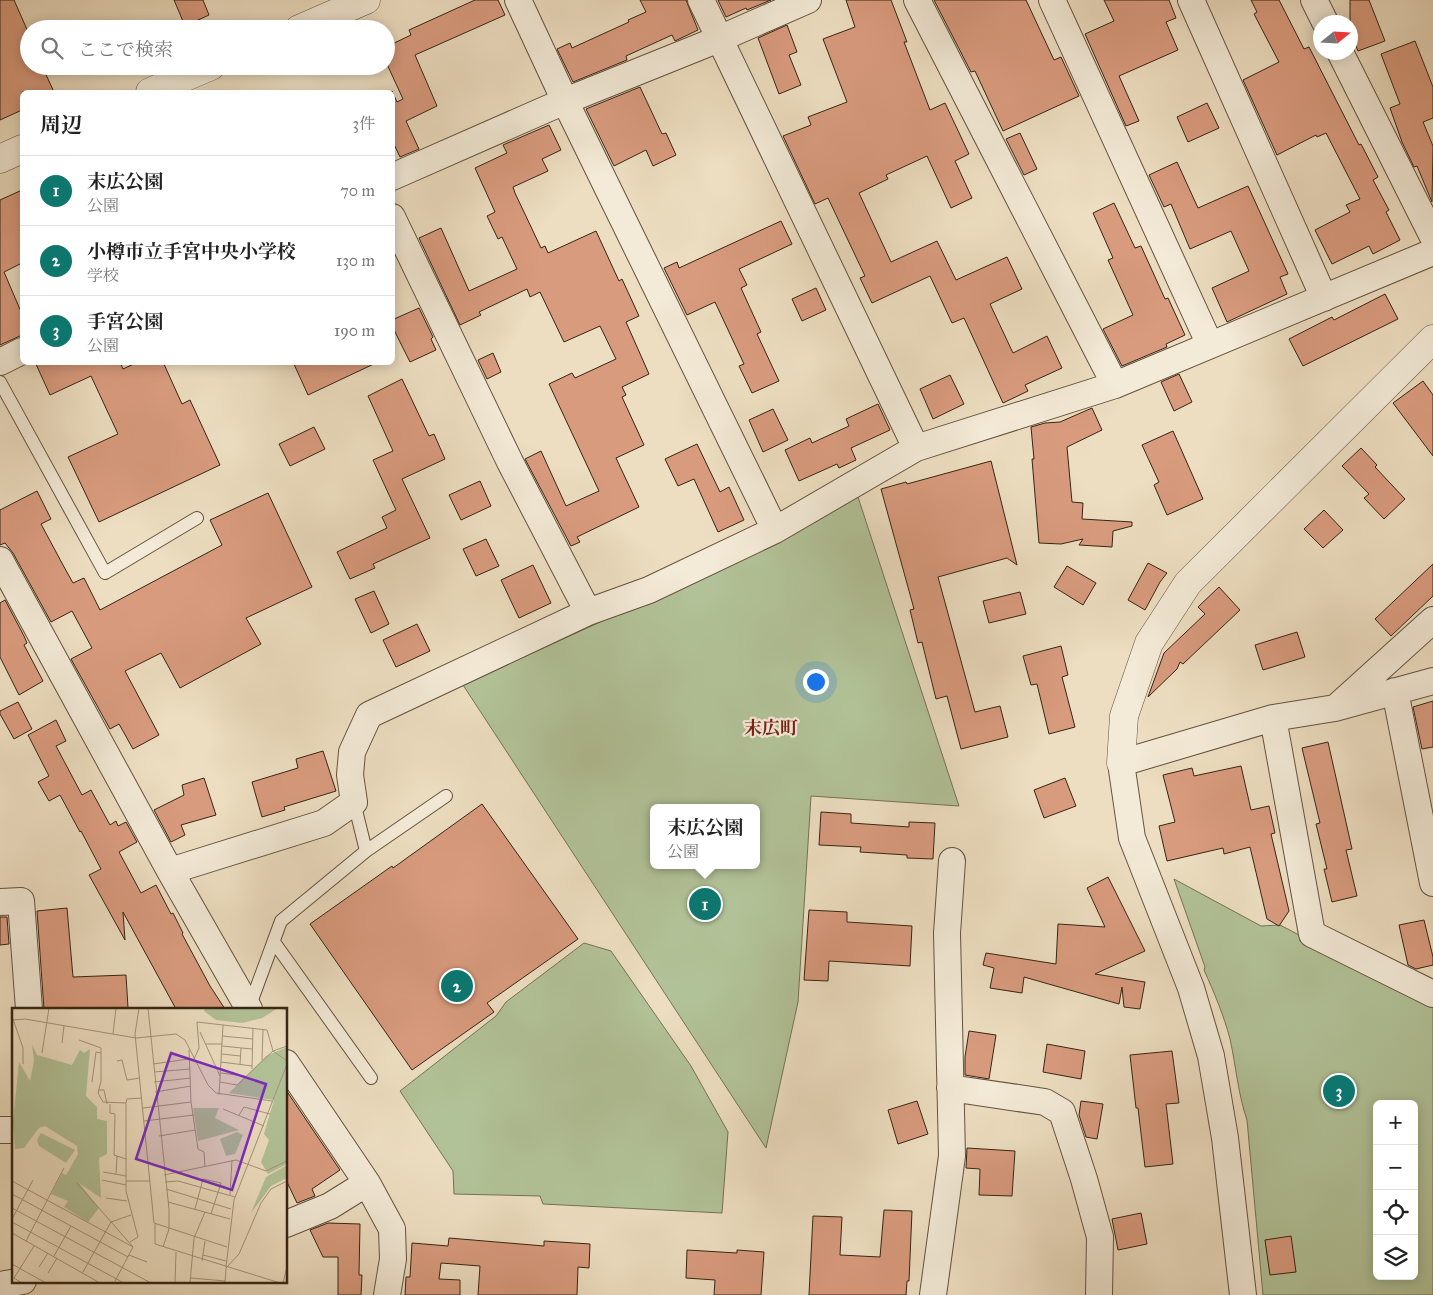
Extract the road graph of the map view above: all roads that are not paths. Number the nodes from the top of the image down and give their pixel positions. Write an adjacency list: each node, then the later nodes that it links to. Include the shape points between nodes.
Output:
1 (366, 0): 10 (street)
2 (518, 0): 15 (street)
3 (701, 0): 11 (street)
4 (808, 0): 11 (street)
5 (917, 0): 28 (street)
6 (1052, 0): 24 (street)
7 (1191, 0): 22 (street)
8 (1314, 0): 9 (street)
9 (1322, 15)
10 (320, 20)
11 (719, 39): 15 (street); 29 (street)
12 (1344, 60): 20 (street)
13 (190, 75): 14 (street)
14 (155, 90)
15 (565, 101): 18 (street); 31 (street)
16 (20, 150): 17 (street)
17 (0, 159)
18 (395, 176)
19 (395, 223): 33 (street, via 510,462)
20 (1433, 237)
21 (1433, 252): 22 (street)
22 (1324, 298): 24 (street)
23 (1433, 338): 39 (street, via 1188,583 1149,643 1124,716)
24 (1210, 345): 28 (street)
25 (20, 352): 26 (street)
26 (0, 362)
27 (0, 382): 30 (lane, via 105,573)
28 (1115, 385): 29 (street)
29 (916, 448): 31 (street)
30 (197, 518)
31 (776, 530): 33 (street, via 649,590)
32 (0, 560): 44 (street)
33 (588, 612): 41 (street, via 369,715 352,752 350,775)
34 (1433, 620): 37 (street)
35 (1433, 681): 36 (street)
36 (1395, 691): 37 (street); 45 (street)
37 (1335, 708): 38 (street)
38 (1273, 718): 39 (street); 48 (street, via 1312,934)
39 (1121, 763): 62 (street, via 1132,838 1191,988 1211,1056 1225,1138)
40 (446, 796): 42 (lane)
41 (354, 802): 42 (lane); 44 (street, via 324,823)
42 (366, 851): 47 (lane, via 281,921)
43 (952, 861): 54 (street, via 947,933)
44 (170, 872): 50 (street)
45 (1433, 883)
46 (0, 902): 49 (street, via 20,901)
47 (274, 942): 51 (lane); 53 (lane)
48 (1433, 994)
49 (29, 1008)
50 (248, 1008)
51 (249, 1008)
52 (288, 1066): 55 (street)
53 (371, 1078)
54 (950, 1088): 60 (street, via 952,1156); 61 (street, via 1046,1102 1062,1112 1100,1237)
55 (367, 1182): 56 (street, via 330,1206); 59 (street, via 392,1230 393,1259)
56 (288, 1223)
57 (16, 1282): 58 (street)
58 (0, 1285)
59 (387, 1295)
60 (933, 1295)
61 (1099, 1295)
62 (1243, 1295)

